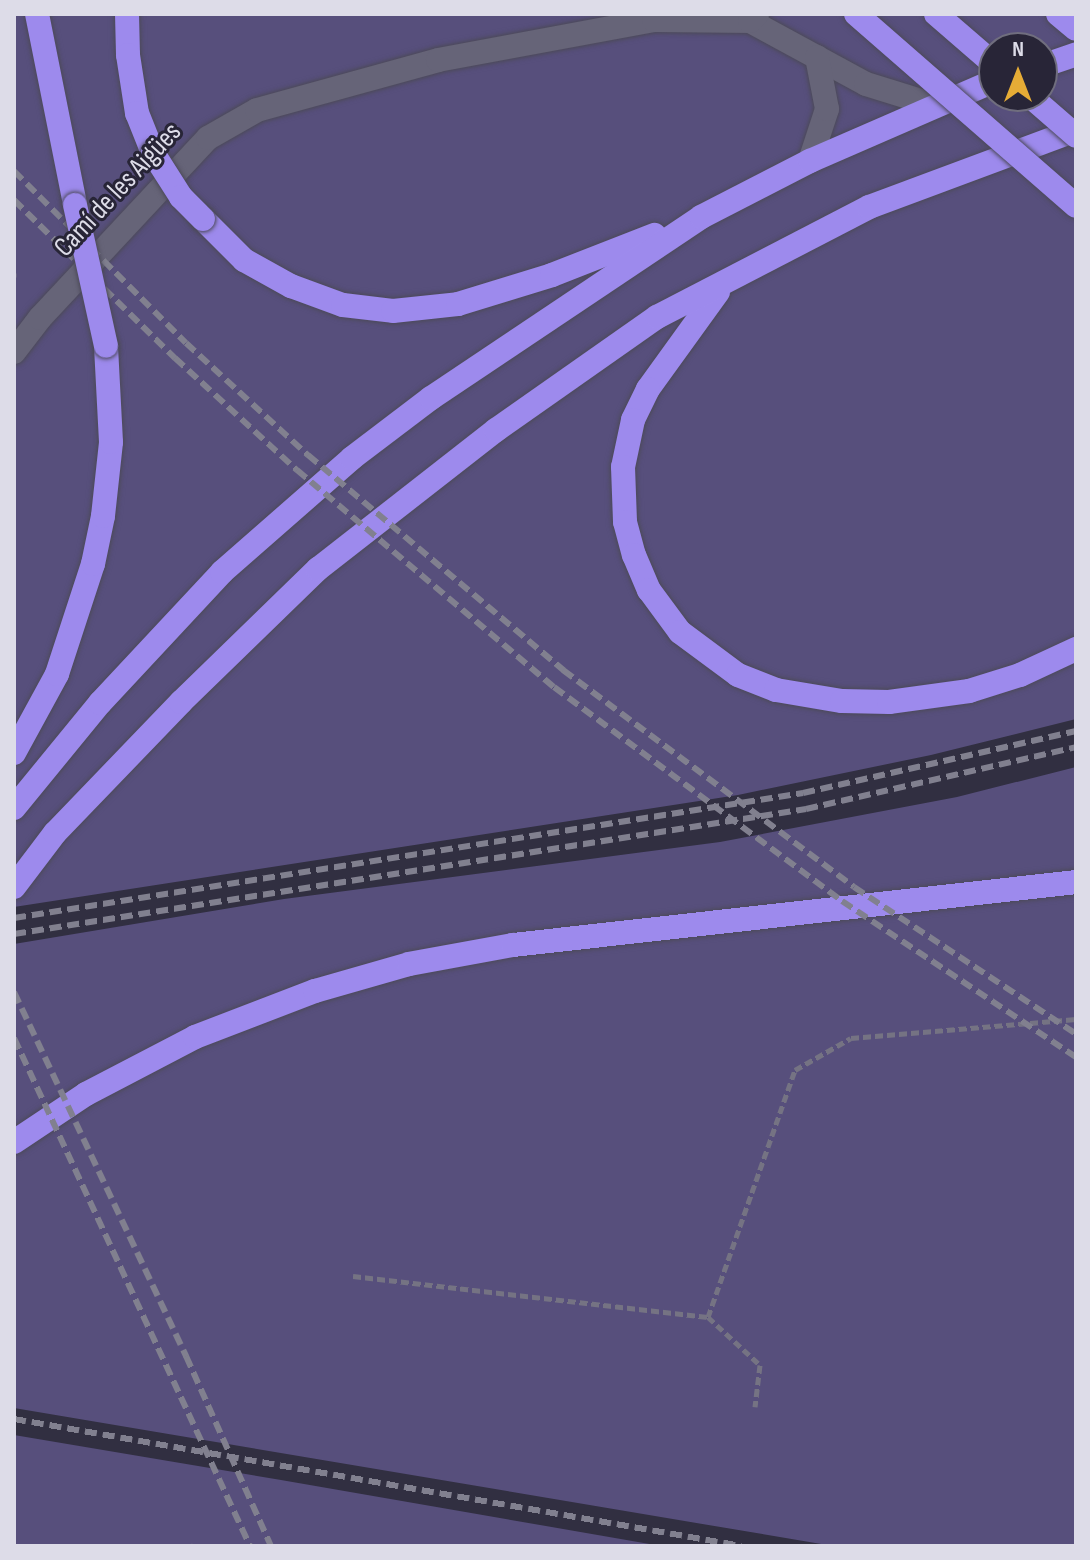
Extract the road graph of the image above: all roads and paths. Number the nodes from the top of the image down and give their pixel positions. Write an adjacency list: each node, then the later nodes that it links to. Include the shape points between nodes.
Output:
1 (37, 14): 20 (highway, bridge, via 106,346 111,442 93,564 57,674)
2 (127, 14): 16 (highway, bridge, via 137,113 153,153 181,197 244,260 291,286 343,305 393,311 458,304 552,275)
3 (856, 14): 15 (highway, bridge)
4 (936, 14): 8 (highway)
5 (1058, 14): 7 (highway)
6 (754, 18): 9 (street); 18 (street, Camí de les Aigües, via 654,20 438,60 257,110 208,138)
7 (1076, 29)
8 (978, 50)
9 (817, 57): 11 (street, via 866,84); 14 (street, via 827,109)
10 (978, 87): 11 (highway)
11 (934, 105): 14 (highway)
12 (1050, 112): 13 (highway, bridge)
13 (1076, 133): 17 (highway, via 869,207)
14 (810, 161): 16 (highway)
15 (1076, 206)
16 (701, 217): 21 (highway, via 443,390 352,458 195,600 100,703)
17 (724, 285): 19 (highway, via 648,389 633,420 623,467 625,522 634,555 660,607 680,632 747,680 842,701 889,702 969,691); 23 (highway, via 657,317 496,430 318,569 55,833)
18 (14, 352)
19 (1076, 649)
20 (14, 753)
21 (14, 808)
22 (1076, 882): 25 (highway, via 513,945 409,964 315,991 195,1037 86,1094)
23 (14, 887)
24 (1076, 1019): 27 (path, via 851,1038 795,1070)
25 (14, 1142)
26 (353, 1276): 27 (path)
27 (708, 1317): 28 (path, via 760,1365)
28 (755, 1407)

